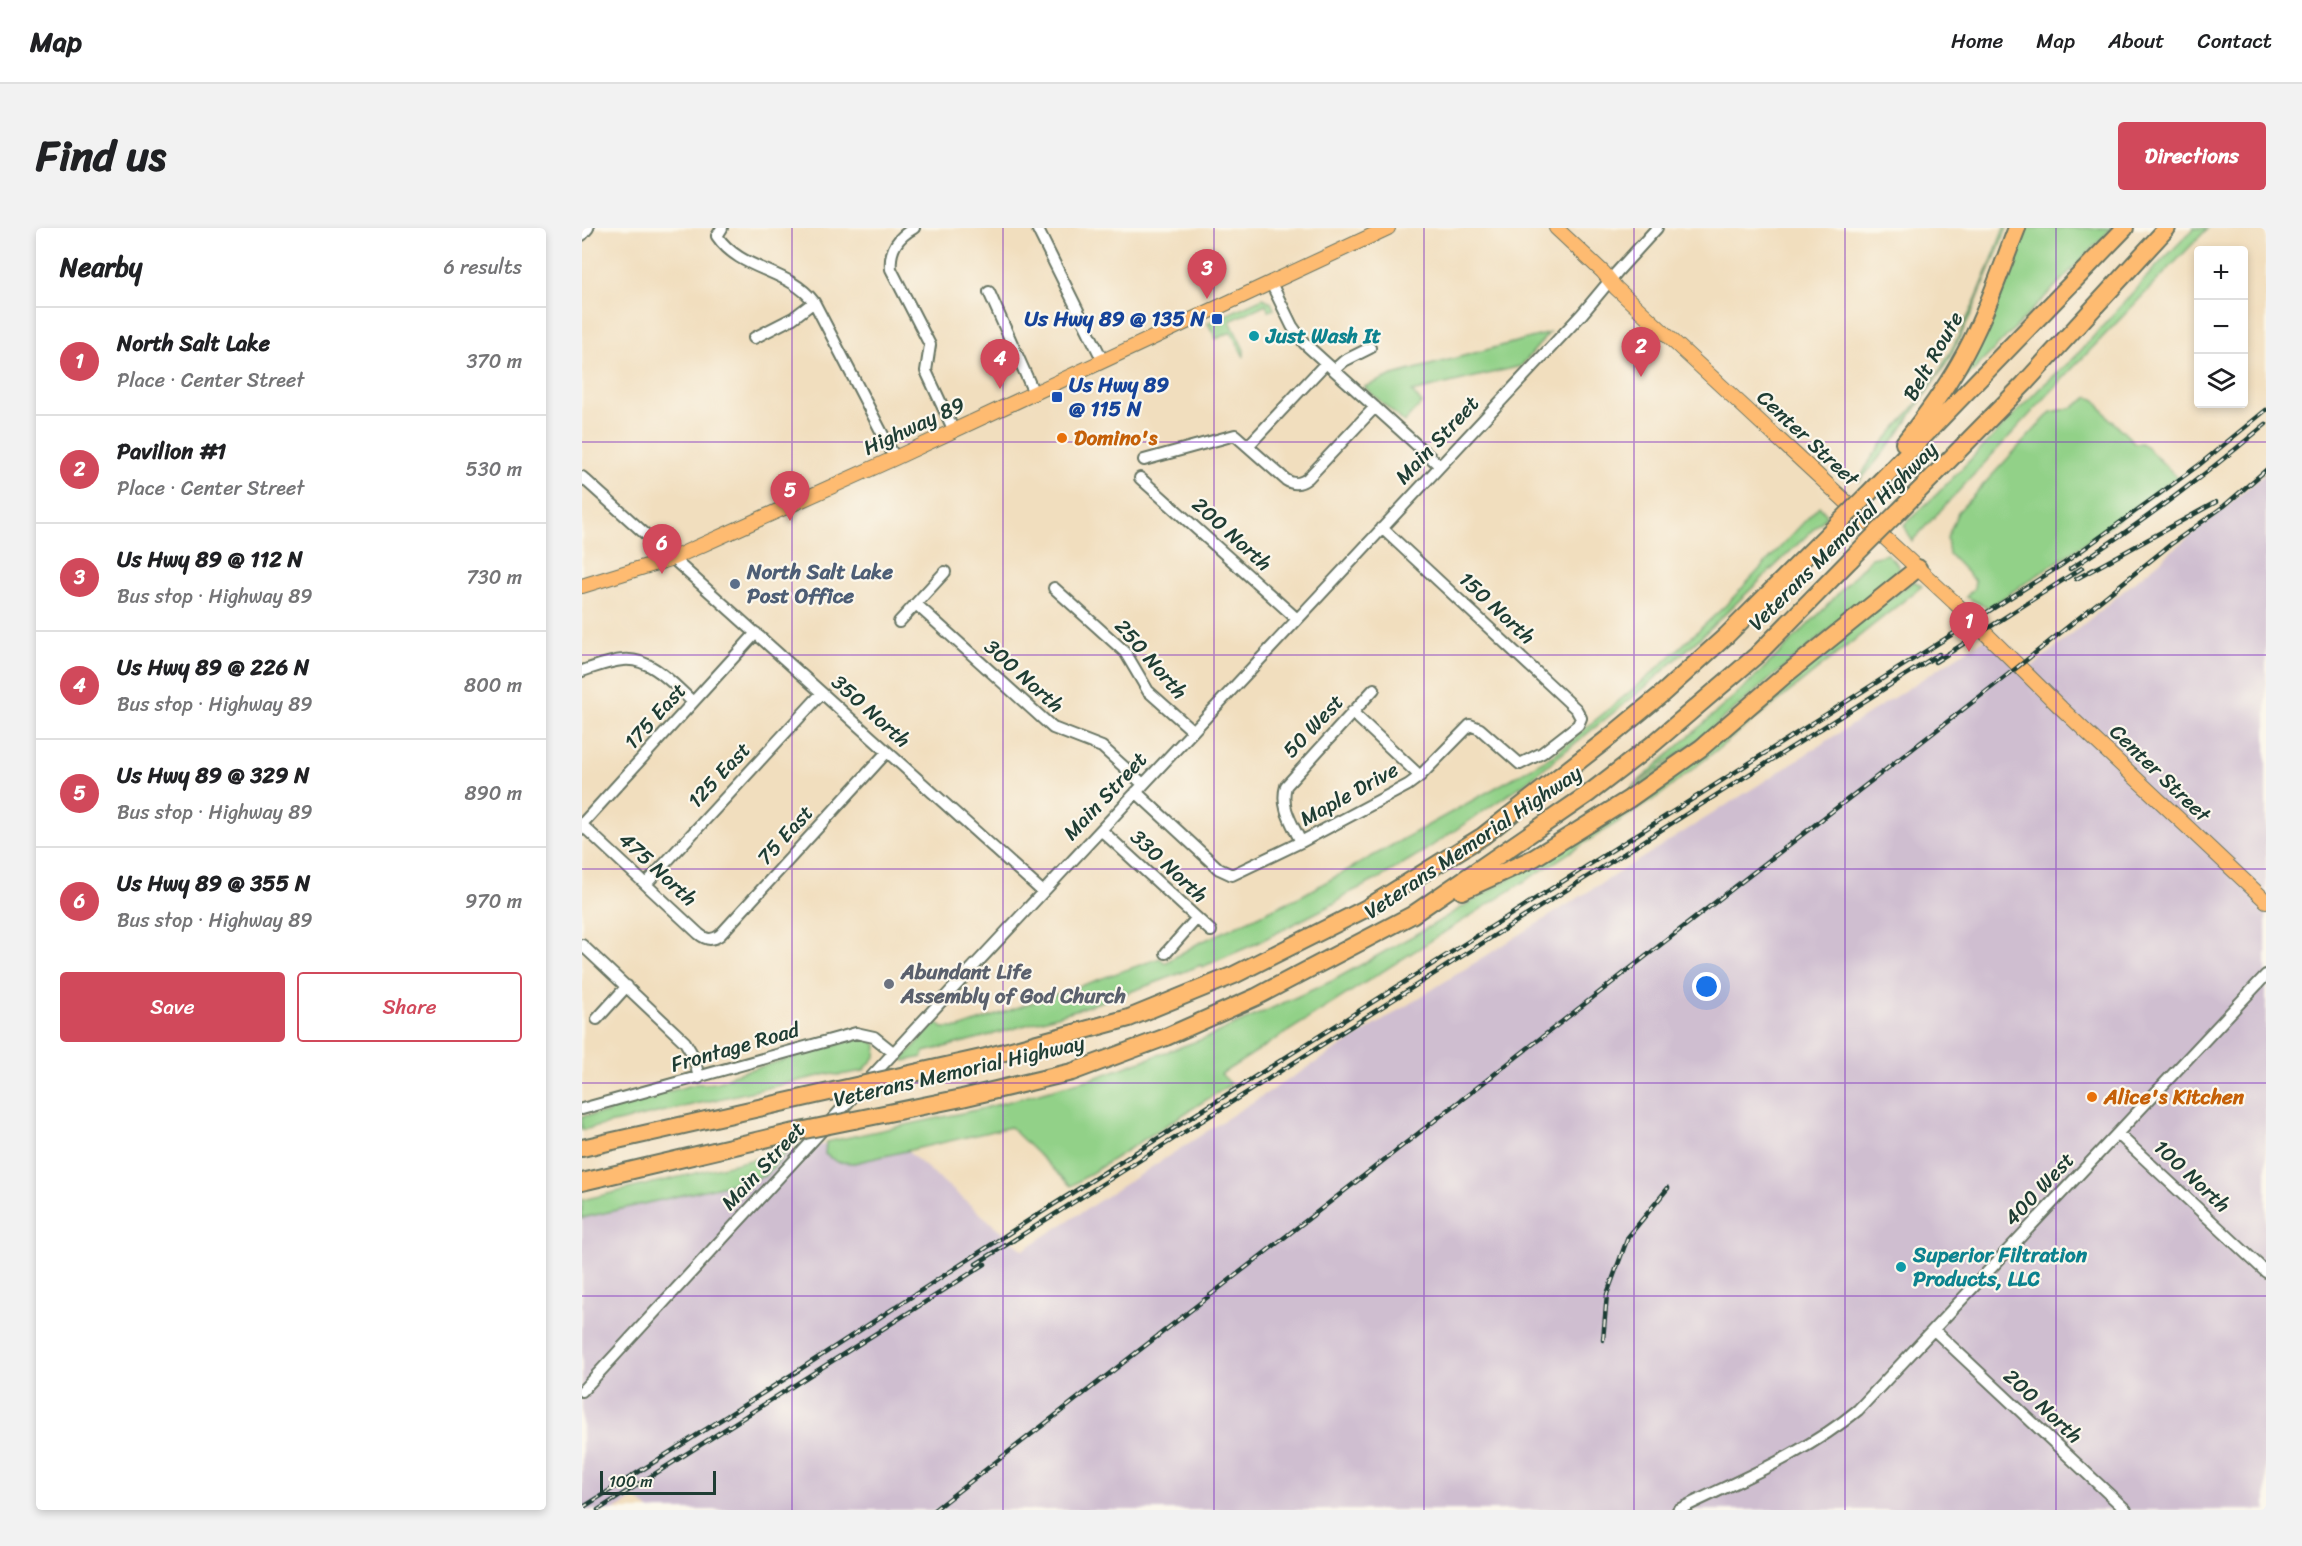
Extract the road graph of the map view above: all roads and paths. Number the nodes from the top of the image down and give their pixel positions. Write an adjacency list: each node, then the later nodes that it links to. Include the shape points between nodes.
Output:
1 (588, 228): 11 (street)
2 (722, 228): 15 (street, via 717,236 730,251 796,284)
3 (914, 228): 22 (street, via 898,239 891,268 930,345 926,371)
4 (1037, 228): 18 (street)
5 (1388, 228): 13 (main road, Highway 89)
6 (1556, 228): 12 (main road, Center Street)
7 (1658, 228): 12 (street, Main Street)
8 (2017, 228): 29 (highway, Belt Route, via 1979,325 1959,364 1920,423 1883,466)
9 (2125, 228): 29 (highway, Veterans Memorial Highway)
10 (2167, 228): 57 (highway, Veterans Memorial Highway, bridge, via 2024,384 1757,655 1653,744 1579,800)
11 (582, 235)
12 (1610, 280): 26 (street, Main Street); 32 (main road, Center Street)
13 (1271, 283): 18 (main road, Highway 89); 19 (street, via 1304,343)
14 (989, 292): 20 (street)
15 (814, 302): 16 (street); 24 (street)
16 (754, 338)
17 (1370, 348): 19 (street)
18 (1103, 361): 20 (main road, Highway 89)
19 (1330, 366): 21 (street); 23 (street)
20 (1034, 393): 22 (main road, Highway 89)
21 (1375, 407): 23 (street, via 1301,483 1288,482); 26 (street)
22 (954, 431): 24 (main road, Highway 89)
23 (1248, 446): 25 (street, via 1236,435 1230,435)
24 (895, 458): 31 (main road, Highway 89)
25 (1144, 460)
26 (1440, 466): 30 (street, Main Street)
27 (582, 477): 31 (street, 350 North)
28 (1140, 478): 37 (street, 200 North)
29 (1867, 495): 70 (highway, Veterans Memorial Highway, bridge, via 1726,636 1654,701 1484,836 1374,904 1234,975 1129,1018 986,1057)
30 (1382, 528): 37 (street, Main Street); 45 (street, 150 North, via 1576,709 1581,720 1548,749 1518,763)
31 (673, 558): 34 (main road, Highway 89); 39 (street, 350 North)
32 (1918, 568): 56 (main road, Center Street); 57 (highway, via 1701,748 1629,800 1534,858)
33 (945, 572): 36 (street)
34 (582, 586)
35 (1054, 588): 46 (street, 250 North, via 1125,652 1148,691)
36 (916, 604): 38 (street); 49 (street, 300 North, via 1048,725 1097,744)
37 (1297, 619): 46 (street, Main Street)
38 (899, 622)
39 (756, 633): 42 (street, 350 North); 43 (street, 175 East)
40 (582, 670): 43 (street, via 622,660 640,662 656,670)
41 (1374, 689): 44 (street, 50 West)
42 (822, 693): 47 (street, 350 North); 54 (street, 125 East)
43 (693, 702): 50 (street, 175 East)
44 (1352, 712): 48 (street); 52 (street, 50 West, via 1289,780 1284,793 1285,809)
45 (1472, 725): 48 (street, Maple Drive)
46 (1193, 731): 49 (street, Main Street)
47 (887, 752): 55 (street, 350 North); 60 (street, 75 East, via 720,935)
48 (1420, 776): 52 (street, Maple Drive)
49 (1140, 788): 51 (street, Main Street); 53 (street, 300 North)
50 (582, 825): 54 (street, 475 North)
51 (1101, 830): 55 (street, Main Street); 58 (street, 330 North)
52 (1301, 842): 53 (street, Maple Drive)
53 (1228, 875)
54 (646, 884): 60 (street, 475 North)
55 (1042, 892): 66 (street, Main Street)
56 (2266, 901)
57 (1412, 915): 71 (highway, Veterans Memorial Highway, bridge, via 1266,992 1166,1037 1072,1072)
58 (1197, 918): 59 (street, 330 North); 62 (street)
59 (1211, 930)
60 (709, 939)
61 (582, 945): 64 (street)
62 (1166, 953)
63 (2266, 975): 69 (street, 400 West)
64 (627, 986): 65 (street); 67 (street, via 685,1042 694,1056)
65 (597, 1018)
66 (894, 1053): 67 (street, Frontage Road, via 874,1037 856,1033); 74 (street, Main Street)
67 (699, 1078): 68 (street, Frontage Road)
68 (582, 1109)
69 (2118, 1134): 72 (street, 100 North); 73 (street, 400 West)
70 (582, 1148)
71 (582, 1182)
72 (2266, 1272)
73 (1934, 1330): 75 (street, 400 West, via 1868,1400 1836,1427); 76 (street, 200 North)
74 (582, 1391)
75 (1678, 1510)
76 (2126, 1510)

